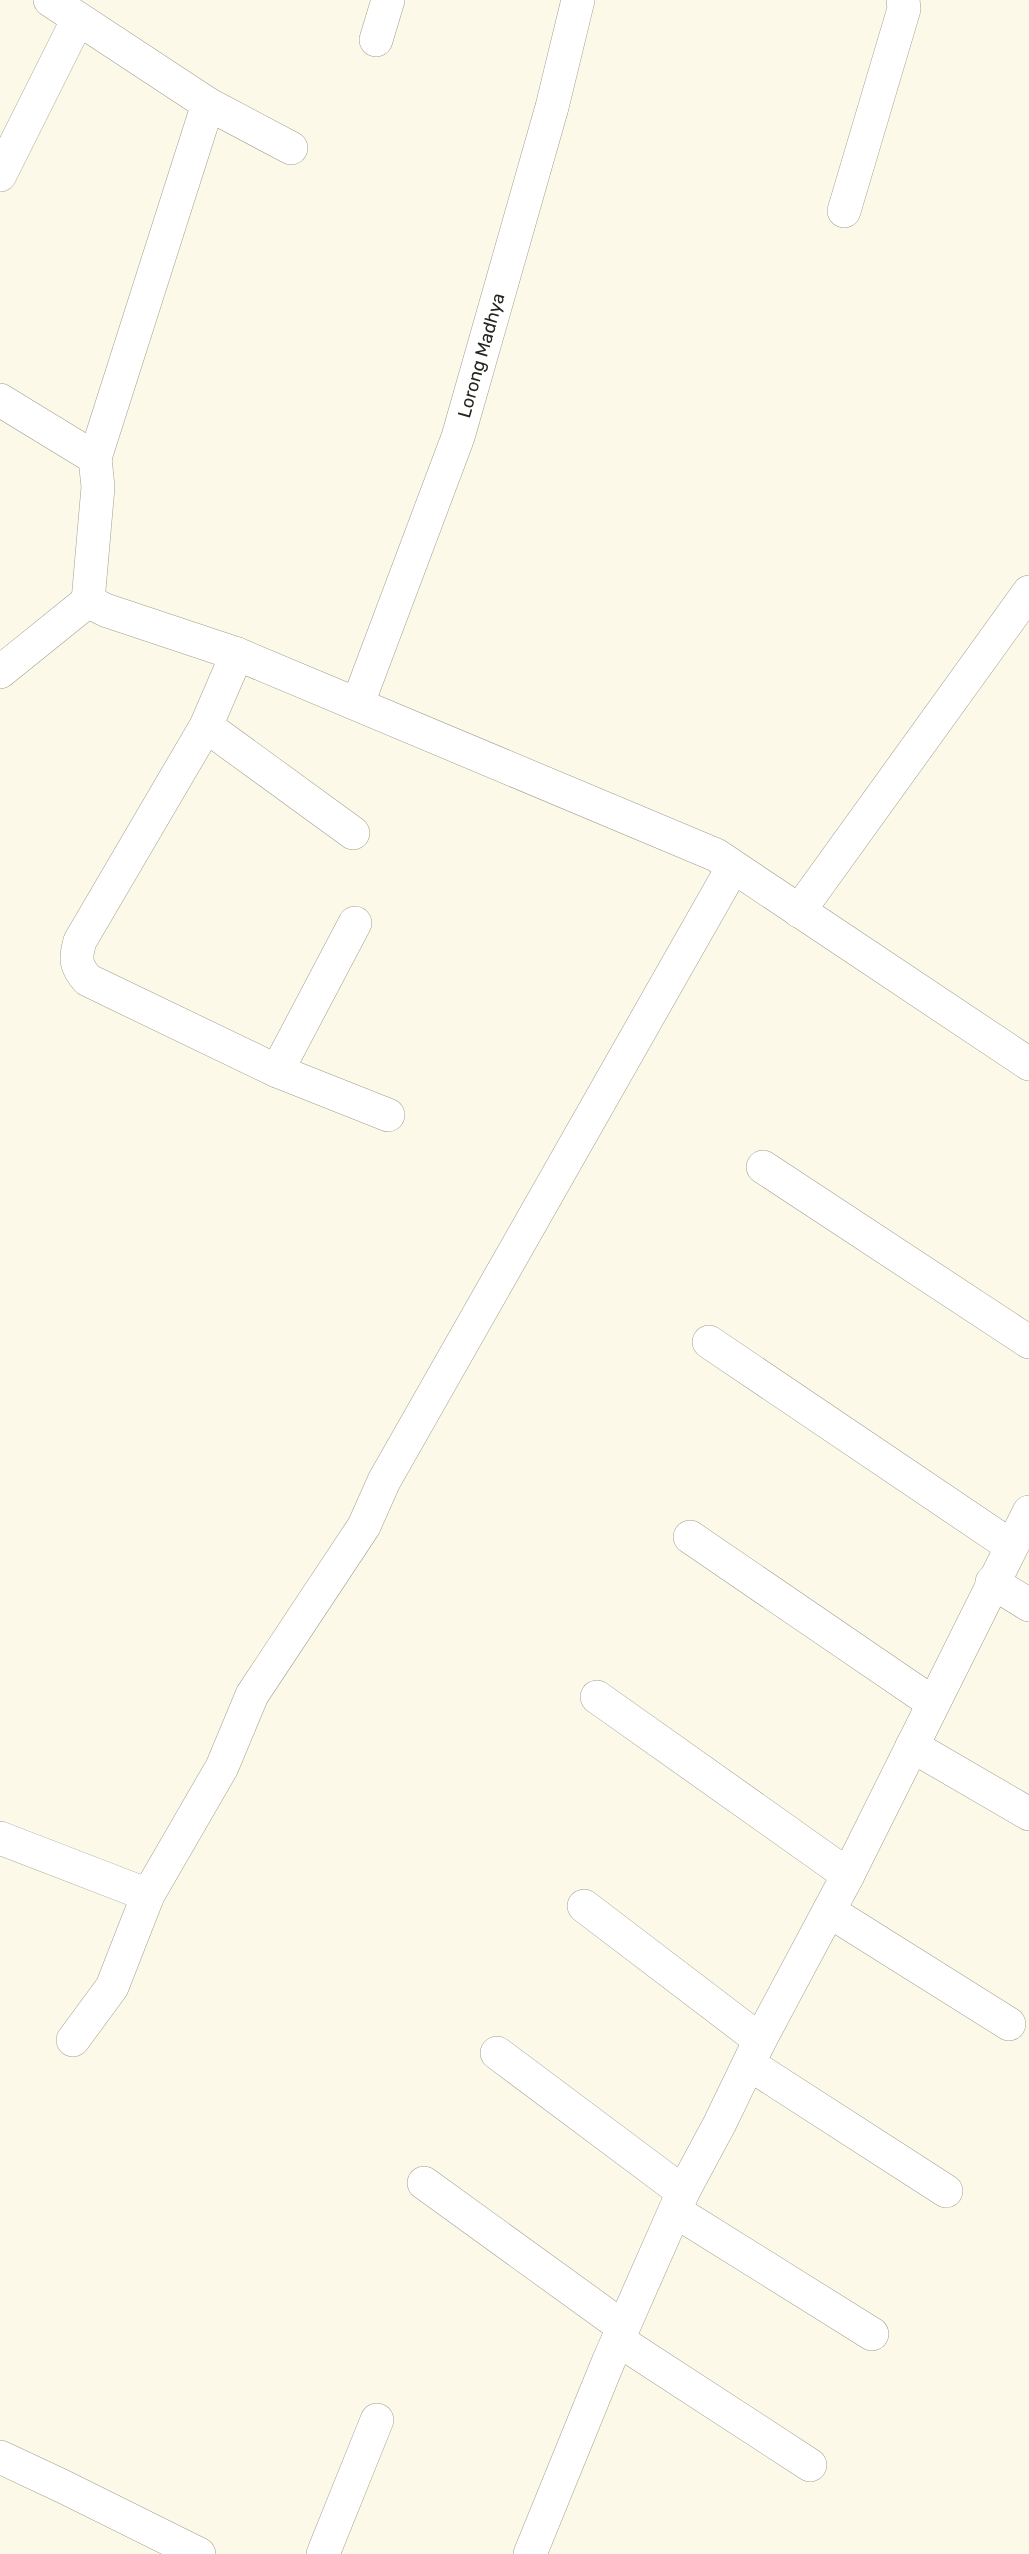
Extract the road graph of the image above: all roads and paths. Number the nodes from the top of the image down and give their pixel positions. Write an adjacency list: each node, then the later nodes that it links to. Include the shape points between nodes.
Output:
1 (50, 0): 5 (street)
2 (388, 0): 6 (street)
3 (578, 0): 17 (street, Lorong Madhya, via 549,117 458,437)
4 (903, 0): 10 (street, via 904,9)
5 (78, 19): 7 (street); 9 (street)
6 (376, 40)
7 (208, 104): 8 (street); 12 (street)
8 (291, 147)
9 (0, 175)
10 (844, 211)
11 (0, 400): 12 (street)
12 (95, 458): 14 (street, via 98,487)
13 (1029, 594): 21 (street)
14 (88, 601): 15 (street); 16 (street)
15 (237, 654): 17 (street); 18 (street)
16 (0, 672)
17 (358, 703): 20 (street, via 716,855)
18 (206, 726): 19 (street); 24 (street, via 80,941 75,957 78,969 88,980)
19 (352, 833)
20 (733, 867): 21 (street); 40 (street, via 384,1481 364,1526 252,1695 222,1767)
21 (799, 911): 23 (street)
22 (356, 923): 24 (street)
23 (1029, 1064)
24 (277, 1071): 25 (street)
25 (388, 1115)
26 (763, 1167): 28 (street)
27 (709, 1342): 31 (street)
28 (1029, 1342)
29 (1029, 1512): 31 (street)
30 (690, 1537): 35 (street)
31 (1011, 1546): 32 (street)
32 (992, 1582): 33 (street); 35 (street)
33 (1029, 1605)
34 (597, 1697): 39 (street)
35 (933, 1703): 36 (street)
36 (912, 1746): 37 (street); 39 (street)
37 (1029, 1814)
38 (0, 1838): 40 (street)
39 (848, 1875): 42 (street)
40 (148, 1895): 44 (street, via 112,1987)
41 (584, 1906): 45 (street)
42 (829, 1911): 43 (street); 45 (street)
43 (1009, 2024)
44 (73, 2040)
45 (754, 2052): 48 (street); 49 (street)
46 (497, 2053): 49 (street)
47 (424, 2183): 50 (street)
48 (946, 2191)
49 (679, 2202): 50 (street); 51 (street)
50 (621, 2334): 54 (street); 57 (street)
51 (872, 2334)
52 (377, 2420): 56 (street)
53 (0, 2457): 55 (street)
54 (810, 2465)
55 (199, 2554)
56 (323, 2554)
57 (530, 2554)

